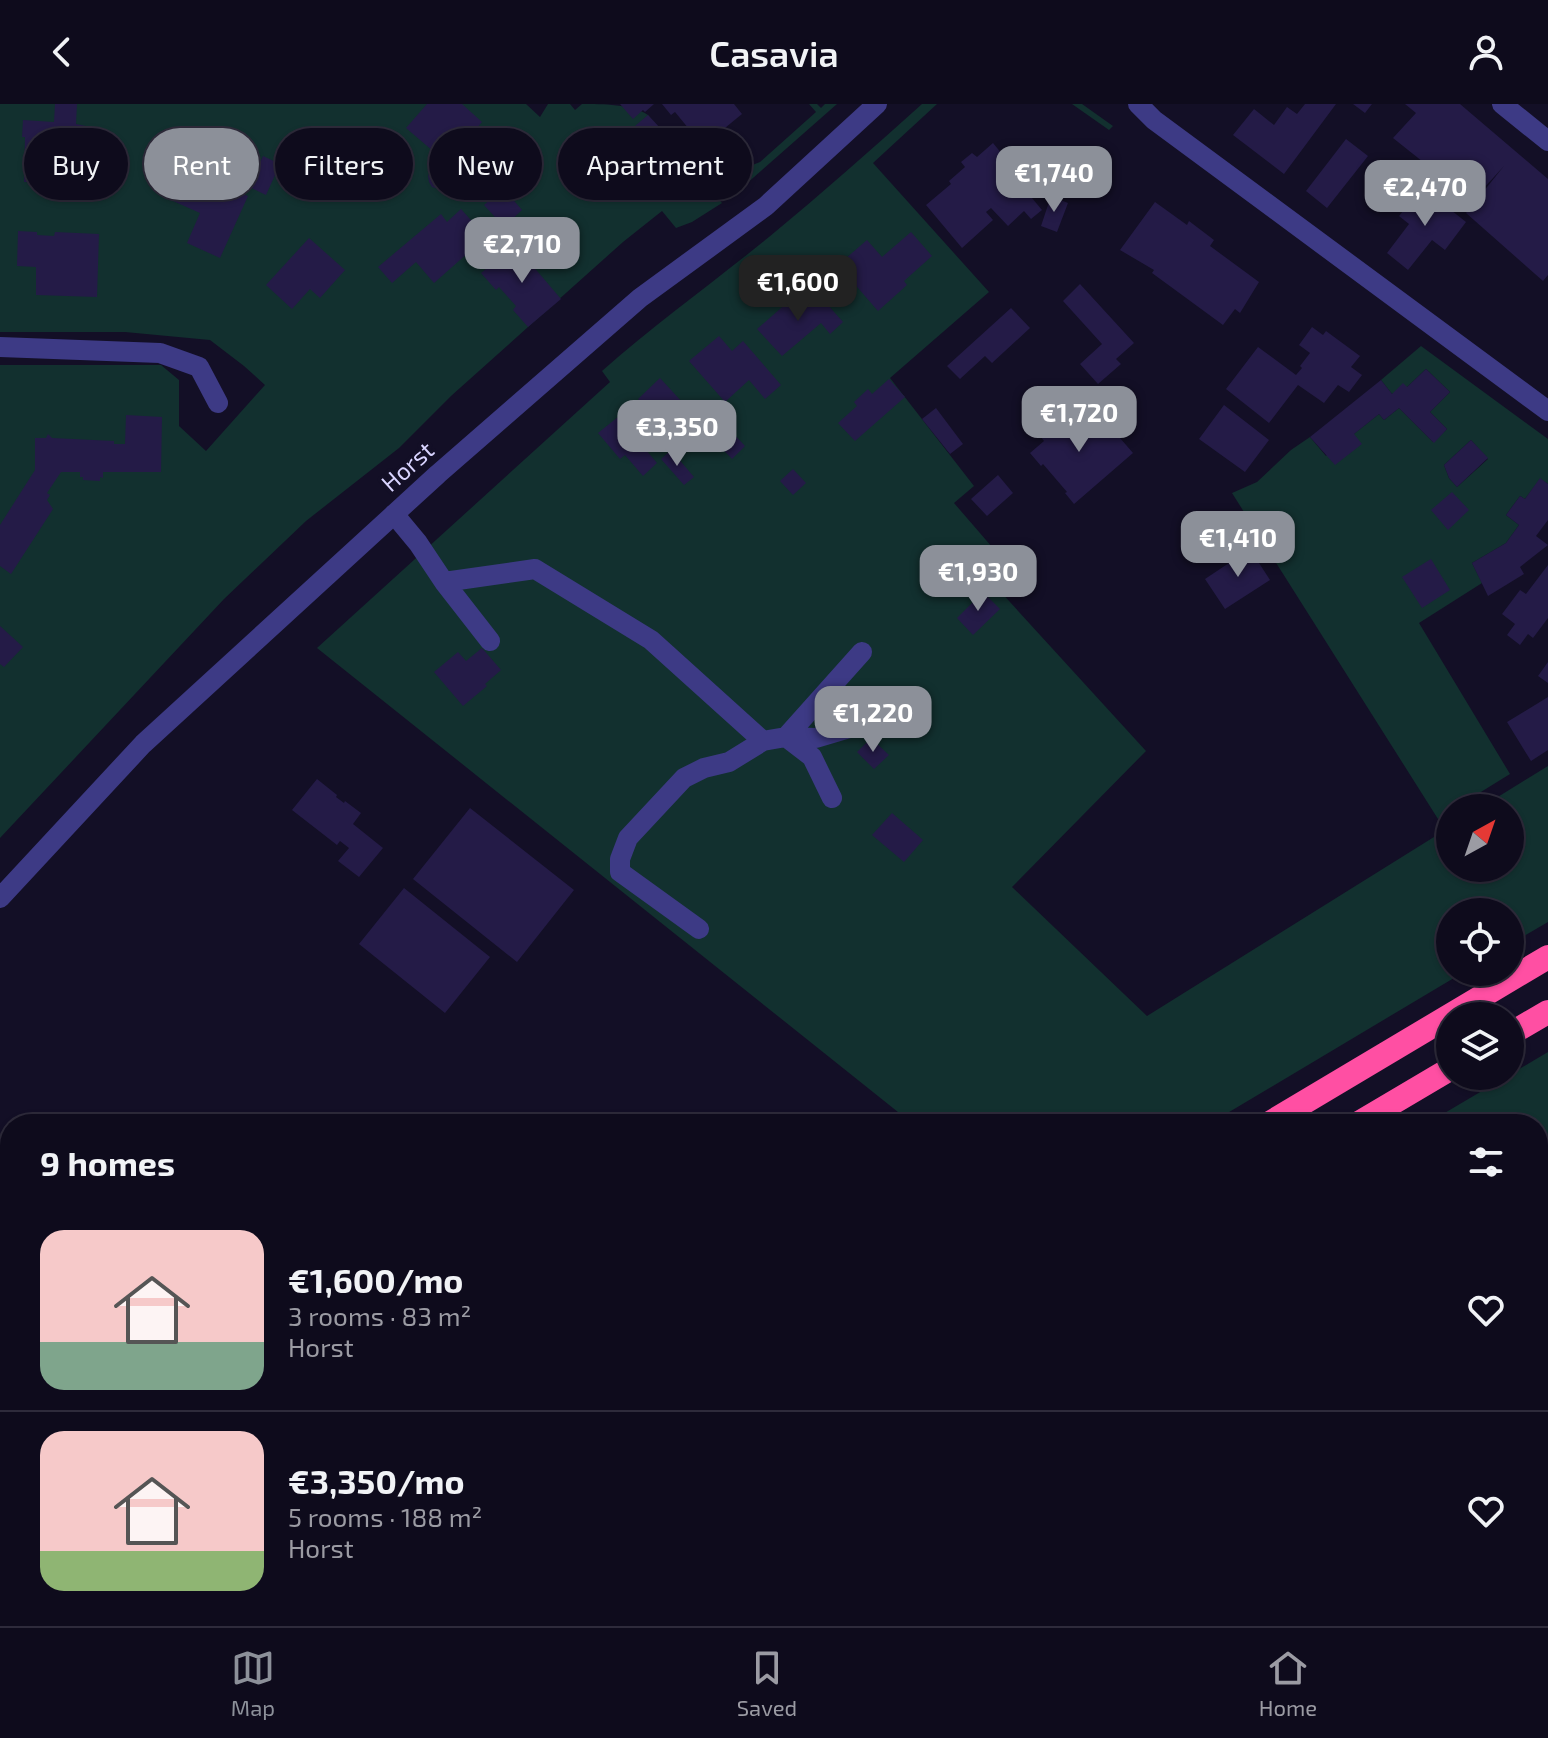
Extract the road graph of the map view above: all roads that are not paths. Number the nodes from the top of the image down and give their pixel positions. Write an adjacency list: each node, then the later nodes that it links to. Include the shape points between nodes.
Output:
1 (877, 104): 8 (street, Horst, via 766,206 640,298)
2 (1138, 104): 7 (street)
3 (1502, 104): 4 (street)
4 (1548, 141)
5 (0, 347): 6 (street, via 160,353 199,367)
6 (218, 403)
7 (1548, 411)
8 (394, 514): 9 (street); 16 (street, Horst, via 143,744)
9 (444, 582): 10 (street); 14 (street, via 535,569 651,640)
10 (490, 641)
11 (862, 652): 13 (street)
12 (870, 722): 13 (street, via 816,738)
13 (786, 737): 14 (street); 15 (street, via 812,757)
14 (763, 741): 17 (street, via 729,762 684,778 628,838 620,859 620,872)
15 (832, 798)
16 (0, 898)
17 (699, 929)
18 (1548, 957): 22 (highway)
19 (1548, 1012): 20 (highway)
20 (1524, 1026)
21 (1436, 1077): 23 (highway)
22 (1285, 1114)
23 (1374, 1114)

